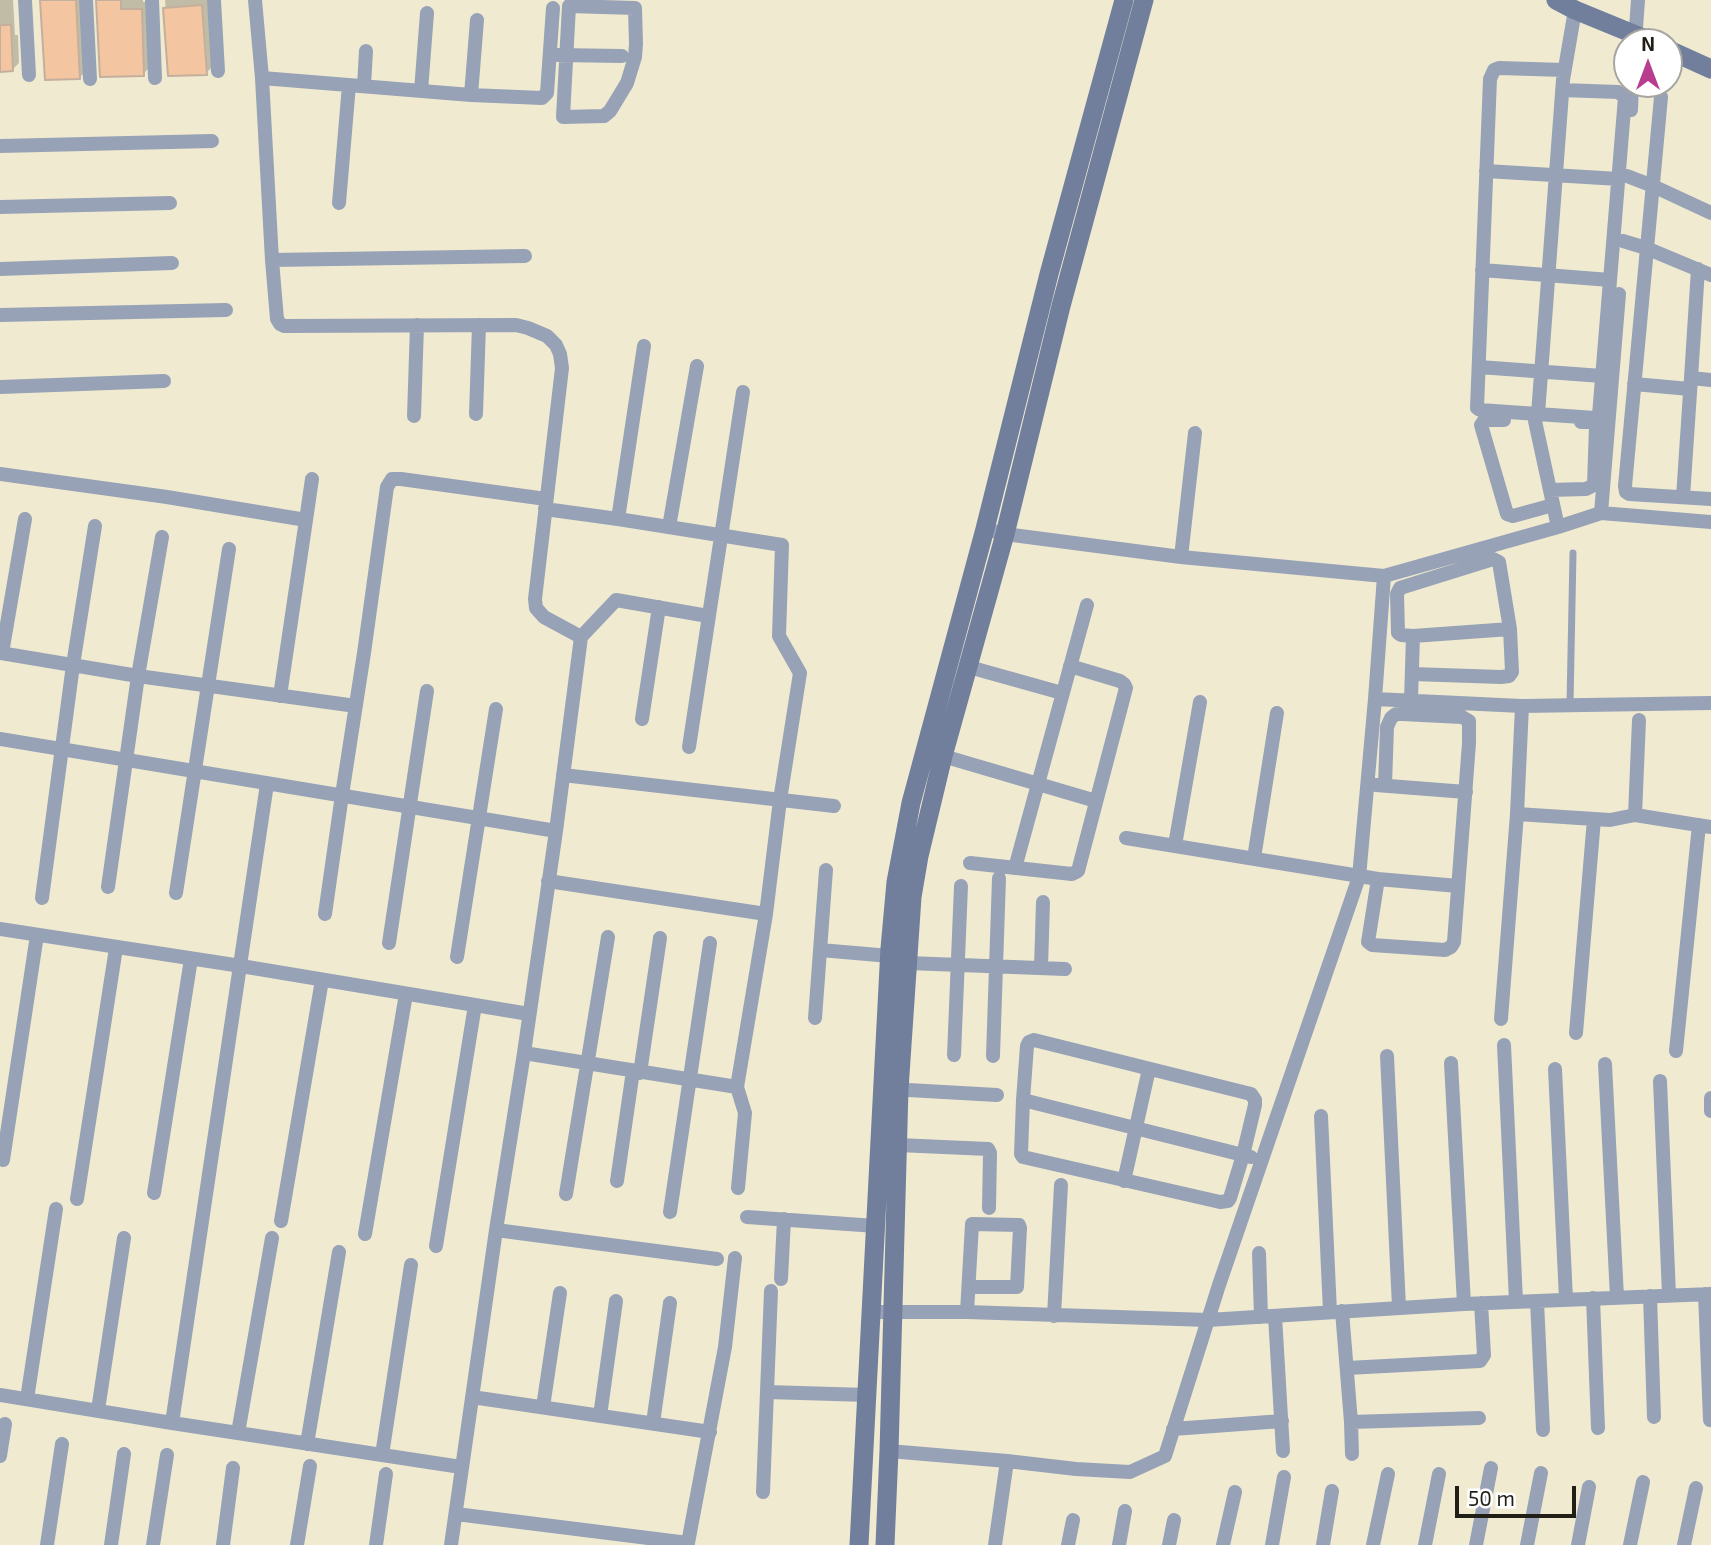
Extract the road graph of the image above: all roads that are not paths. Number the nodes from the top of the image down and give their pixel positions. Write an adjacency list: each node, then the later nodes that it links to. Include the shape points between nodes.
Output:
1 (25, 0): 24 (street)
2 (86, 0): 27 (street)
3 (152, 0): 25 (street)
4 (214, 0): 23 (street)
5 (255, 0): 26 (street)
6 (1124, 0): 88 (street)
7 (1144, 0): 89 (street)
8 (1556, 0): 11 (street)
9 (1638, 0): 15 (street)
10 (552, 8): 17 (street)
11 (1575, 10): 14 (street); 22 (street)
12 (427, 13): 30 (street)
13 (477, 20): 31 (street)
14 (1616, 28)
15 (1640, 28)
16 (366, 51): 28 (street)
17 (550, 55): 18 (street); 31 (street, via 547,93 542,98)
18 (567, 55): 18 (street, via 569,6 635,8 635,57 627,83 604,116 563,117); 19 (street)
19 (622, 56)
20 (1683, 56): 21 (street)
21 (1711, 69)
22 (1564, 70): 29 (street); 36 (street, via 1494,70 1489,88)
23 (218, 71)
24 (29, 75)
25 (155, 78)
26 (262, 78): 28 (street); 47 (street)
27 (90, 79)
28 (356, 86): 30 (street); 41 (street)
29 (1562, 90): 37 (street); 38 (street, via 1618,92 1625,97)
30 (421, 91): 31 (street)
31 (471, 95)
32 (1631, 98): 38 (street)
33 (1661, 98): 39 (street)
34 (212, 141): 35 (street)
35 (0, 146)
36 (1486, 171): 37 (street); 50 (street)
37 (1556, 175): 38 (street); 52 (street)
38 (1623, 178): 39 (street); 44 (street); 53 (street)
39 (1653, 186): 43 (street); 45 (street)
40 (170, 202): 42 (street)
41 (339, 202)
42 (0, 207)
43 (1711, 213)
44 (1623, 241): 45 (street); 80 (street)
45 (1646, 248): 51 (street); 65 (street)
46 (525, 256): 47 (street)
47 (272, 260): 56 (street, via 277,320 284,326)
48 (172, 263): 49 (street)
49 (0, 269)
50 (1482, 270): 52 (street); 60 (street)
51 (1705, 272): 66 (street)
52 (1548, 275): 53 (street); 61 (street)
53 (1610, 280): 62 (street)
54 (226, 310): 55 (street)
55 (0, 315)
56 (417, 325): 57 (street); 70 (street)
57 (479, 325): 69 (street); 78 (street, via 528,328 547,336 560,354)
58 (644, 346): 82 (street)
59 (697, 366): 86 (street)
60 (1479, 367): 61 (street); 71 (street, via 1478,410)
61 (1541, 372): 62 (street); 71 (street)
62 (1602, 376): 71 (street, via 1597,417)
63 (1711, 380): 66 (street)
64 (164, 381): 67 (street)
65 (1634, 384): 66 (street); 76 (street, via 1626,492)
66 (1690, 384): 76 (street)
67 (0, 387)
68 (743, 392): 90 (street)
69 (476, 414)
70 (414, 416)
71 (1537, 418): 75 (street); 75 (street, via 1597,426 1594,485); 79 (street, via 1488,420 1481,425 1507,514)
72 (1195, 433): 94 (street)
73 (0, 474): 83 (street)
74 (313, 479): 83 (street)
75 (1550, 490): 79 (street)
76 (1683, 497): 77 (street)
77 (1711, 499)
78 (545, 504): 82 (street); 101 (street, via 536,608); 117 (street, via 392,479 387,487)
79 (1553, 505): 87 (street)
80 (1601, 513): 84 (street); 87 (street)
81 (25, 519): 102 (street)
82 (618, 519): 86 (street)
83 (306, 520): 111 (street)
84 (1711, 522)
85 (95, 526): 103 (street)
86 (670, 527): 90 (street)
87 (1558, 527): 95 (street)
88 (985, 530): 89 (street); 174 (street, via 911,803 896,882)
89 (1005, 534): 94 (street); 105 (street)
90 (720, 535): 98 (street); 136 (street, via 782,545 779,636 800,673)
91 (162, 537): 107 (street)
92 (229, 549): 108 (street)
93 (1573, 553): 115 (lane)
94 (1181, 557): 95 (street)
95 (1384, 576): 112 (street)
96 (1087, 605): 104 (street)
97 (659, 607): 98 (street); 101 (street, via 616,600); 121 (street)
98 (708, 616): 124 (street)
99 (1510, 629): 100 (street); 100 (street, via 1499,562 1493,559 1400,588 1398,633); 106 (street, via 1509,676)
100 (1413, 636): 106 (street)
101 (581, 637): 129 (street)
102 (1, 653): 103 (street)
103 (73, 665): 107 (street); 125 (street)
104 (1070, 666): 110 (street); 137 (street, via 1120,681 1126,688)
105 (969, 667): 110 (street); 126 (street)
106 (1412, 674): 113 (street)
107 (138, 676): 108 (street); 127 (street)
108 (207, 686): 111 (street); 128 (street)
109 (427, 691): 139 (street)
110 (1062, 693): 130 (street)
111 (280, 696): 117 (street)
112 (1375, 699): 113 (street); 132 (street)
113 (1411, 701): 118 (street)
114 (1200, 702): 147 (street)
115 (1570, 704): 116 (street); 118 (street)
116 (1711, 704)
117 (356, 706): 135 (street)
118 (1522, 706): 140 (street)
119 (496, 709): 142 (street)
120 (1277, 713): 148 (street)
121 (642, 719)
122 (1639, 720): 141 (street)
123 (0, 739): 125 (street)
124 (689, 747)
125 (62, 750): 127 (street); 160 (street)
126 (943, 756): 130 (street); 174 (street)
127 (126, 760): 128 (street); 158 (street)
128 (195, 772): 131 (street); 159 (street)
129 (563, 775): 136 (street); 145 (street)
130 (1037, 783): 137 (street); 150 (street)
131 (267, 784): 135 (street); 176 (street)
132 (1367, 784): 133 (street); 152 (street)
133 (1385, 785): 134 (street); 134 (street, via 1391,718 1396,714 1462,717 1470,728)
134 (1466, 792): 157 (street)
135 (342, 795): 139 (street); 162 (street)
136 (780, 800): 138 (street); 163 (street)
137 (1096, 801): 150 (street, via 1076,873)
138 (834, 806)
139 (410, 807): 142 (street); 168 (street)
140 (1517, 814): 143 (street); 185 (street)
141 (1634, 815): 143 (street); 144 (street)
142 (479, 818): 145 (street); 172 (street)
143 (1594, 819): 186 (street)
144 (1705, 826): 188 (street)
145 (556, 831): 155 (street)
146 (1126, 838): 147 (street)
147 (1175, 845): 148 (street)
148 (1254, 858): 152 (street)
149 (970, 863): 150 (street)
150 (1015, 868)
151 (826, 870): 171 (street)
152 (1359, 877): 154 (street); 212 (street)
153 (999, 878): 177 (street)
154 (1378, 879): 157 (street); 157 (street, via 1368,939 1371,945 1451,947)
155 (548, 881): 163 (street); 183 (street)
156 (961, 886): 175 (street)
157 (1458, 886)
158 (108, 887)
159 (176, 893)
160 (42, 898)
161 (1043, 902): 178 (street)
162 (325, 914)
163 (765, 914): 201 (street)
164 (0, 929): 165 (street)
165 (37, 935): 170 (street); 211 (street)
166 (608, 937): 194 (street)
167 (660, 938): 198 (street)
168 (389, 943)
169 (710, 943): 199 (street)
170 (116, 947): 173 (street); 219 (street)
171 (820, 950): 174 (street); 184 (street)
172 (457, 957)
173 (191, 958): 176 (street); 217 (street)
174 (899, 959): 175 (street); 202 (street)
175 (957, 965): 177 (street); 190 (street)
176 (241, 966): 180 (street); 275 (street)
177 (996, 967): 178 (street); 191 (street)
178 (1041, 968): 179 (street)
179 (1065, 969)
180 (322, 980): 181 (street); 225 (street)
181 (406, 994): 182 (street); 228 (street)
182 (475, 1004): 183 (street); 231 (street)
183 (529, 1014): 189 (street)
184 (815, 1018)
185 (1501, 1019)
186 (1576, 1033)
187 (1504, 1045): 248 (street)
188 (1676, 1051)
189 (524, 1054): 194 (street); 227 (street)
190 (954, 1055)
191 (993, 1056)
192 (1387, 1056): 253 (street)
193 (1451, 1063): 252 (street)
194 (586, 1065): 198 (street); 218 (street)
195 (1605, 1065): 244 (street)
196 (1149, 1069): 205 (street, via 1034,1040 1027,1046); 208 (street); 210 (street, via 1251,1094 1255,1100)
197 (1555, 1069): 246 (street)
198 (636, 1072): 199 (street); 213 (street)
199 (689, 1081): 201 (street); 222 (street)
200 (1660, 1082): 242 (street)
201 (737, 1087): 216 (street, via 745,1113)
202 (891, 1089): 203 (street); 209 (street); 226 (street)
203 (997, 1095)
204 (1711, 1098): 206 (street)
205 (1023, 1100): 208 (street); 214 (street, via 1023,1157)
206 (1711, 1111)
207 (1321, 1116): 254 (street)
208 (1136, 1128): 210 (street); 214 (street)
209 (898, 1145): 220 (street, via 988,1149); 257 (street)
210 (1243, 1155): 212 (street); 214 (street, via 1230,1198 1224,1202)
211 (3, 1160)
212 (1262, 1160): 260 (street)
213 (617, 1181)
214 (1124, 1181)
215 (1060, 1185): 258 (street)
216 (738, 1188)
217 (154, 1193)
218 (566, 1194)
219 (77, 1199)
220 (989, 1208)
221 (56, 1209): 266 (street)
222 (670, 1212)
223 (747, 1217): 224 (street)
224 (784, 1219): 226 (street); 237 (street)
225 (281, 1221)
226 (876, 1226): 255 (street)
227 (496, 1230): 235 (street); 265 (street)
228 (365, 1234)
229 (124, 1238): 268 (street)
230 (272, 1238): 282 (street)
231 (436, 1246)
232 (339, 1252): 284 (street)
233 (1259, 1253): 259 (street)
234 (735, 1258): 281 (street)
235 (718, 1259)
236 (411, 1265): 290 (street)
237 (781, 1279)
238 (968, 1287): 238 (street, via 1017,1287 1019,1225 972,1224); 256 (street)
239 (771, 1291): 262 (street)
240 (559, 1293): 267 (street)
241 (1708, 1294): 242 (street); 272 (street)
242 (1669, 1295): 243 (street)
243 (1650, 1296): 244 (street); 270 (street)
244 (1617, 1297): 245 (street)
245 (1593, 1298): 246 (street); 278 (street)
246 (1566, 1299): 249 (street)
247 (616, 1301): 269 (street)
248 (1516, 1301): 249 (street); 251 (street)
249 (1537, 1301): 280 (street)
250 (670, 1303): 276 (street)
251 (1480, 1303): 252 (street); 261 (street, via 1480,1361)
252 (1464, 1304): 253 (street)
253 (1399, 1307): 254 (street)
254 (1336, 1311): 259 (street); 261 (street)
255 (872, 1312): 257 (street); 264 (street)
256 (967, 1312): 257 (street); 258 (street)
257 (893, 1313): 285 (street)
258 (1054, 1316): 260 (street)
259 (1268, 1317): 260 (street); 273 (street)
260 (1208, 1320): 279 (street)
261 (1347, 1368): 274 (street)
262 (767, 1392): 264 (street); 306 (street)
263 (0, 1395): 266 (street)
264 (867, 1395): 319 (street)
265 (472, 1397): 267 (street); 294 (street)
266 (27, 1399): 268 (street)
267 (543, 1407): 269 (street)
268 (97, 1410): 275 (street)
269 (600, 1416): 276 (street)
270 (1654, 1417)
271 (1479, 1418): 274 (street)
272 (1710, 1420)
273 (1282, 1421): 279 (street); 286 (street)
274 (1351, 1422): 288 (street)
275 (172, 1423): 282 (street)
276 (653, 1423): 281 (street)
277 (5, 1424): 291 (street)
278 (1598, 1428)
279 (1173, 1429): 292 (street, via 1165,1456 1130,1472)
280 (1543, 1430)
281 (710, 1432): 309 (street, via 688,1543)
282 (238, 1433): 284 (street)
283 (62, 1444): 312 (street)
284 (307, 1444): 290 (street)
285 (889, 1451): 292 (street); 320 (street)
286 (1283, 1451)
287 (124, 1454): 313 (street)
288 (1352, 1454)
289 (167, 1455): 314 (street)
290 (382, 1455): 294 (street)
291 (0, 1456)
292 (1007, 1461): 321 (street)
293 (310, 1466): 316 (street)
294 (461, 1467): 309 (street)
295 (233, 1468): 315 (street)
296 (1491, 1468): 330 (street)
297 (1541, 1473): 331 (street)
298 (386, 1474): 317 (street)
299 (1388, 1474): 328 (street)
300 (1439, 1475): 329 (street)
301 (1284, 1477): 326 (street)
302 (1643, 1482): 333 (street)
303 (1589, 1487): 332 (street)
304 (1696, 1488): 334 (street)
305 (1332, 1491): 327 (street)
306 (763, 1492)
307 (1235, 1493): 325 (street)
308 (1125, 1510): 323 (street)
309 (456, 1514): 318 (street)
310 (1073, 1520): 322 (street)
311 (1174, 1520): 324 (street)
312 (47, 1545)
313 (111, 1545)
314 (153, 1545)
315 (223, 1545)
316 (297, 1545)
317 (376, 1545)
318 (451, 1545)
319 (859, 1545)
320 (884, 1545)
321 (995, 1545)
322 (1068, 1545)
323 (1119, 1545)
324 (1169, 1545)
325 (1223, 1545)
326 (1272, 1545)
327 (1322, 1545)
328 (1373, 1545)
329 (1425, 1545)
330 (1476, 1545)
331 (1527, 1545)
332 (1578, 1545)
333 (1630, 1545)
334 (1684, 1545)

